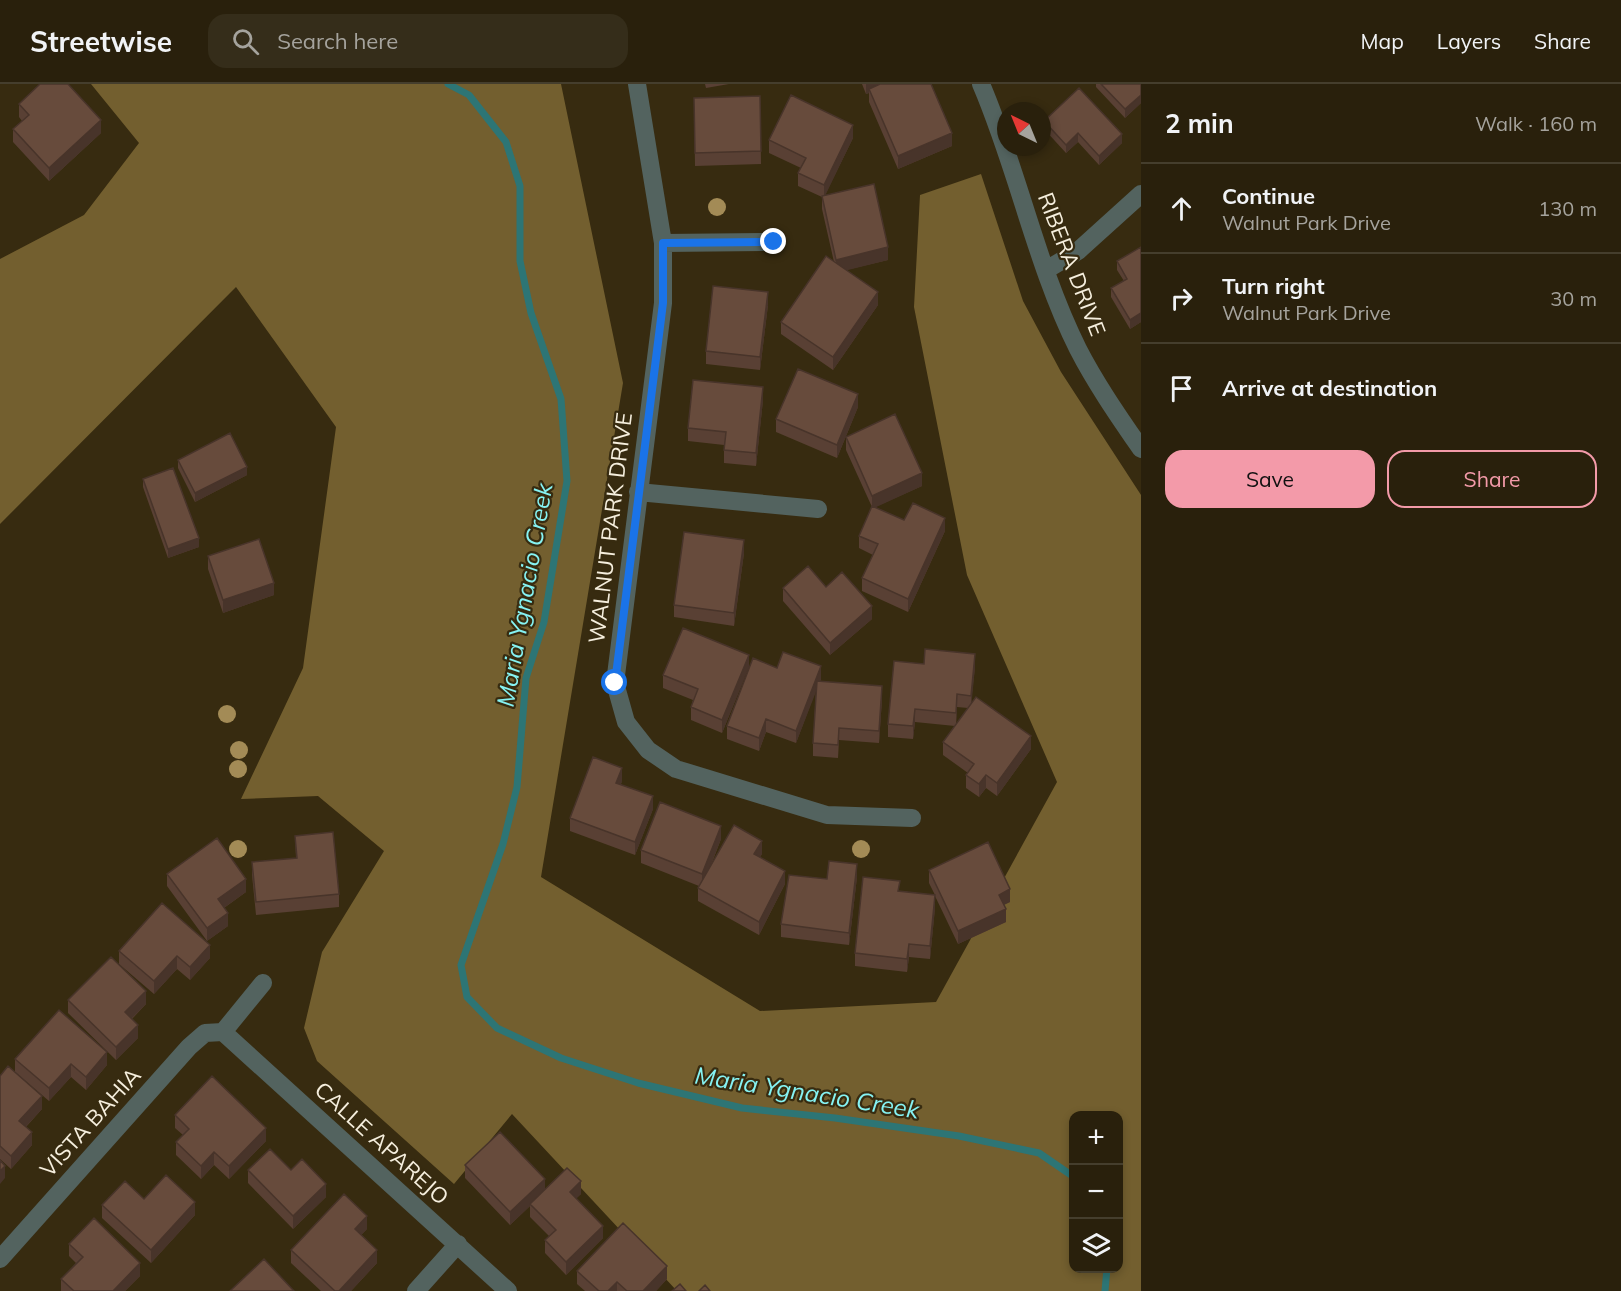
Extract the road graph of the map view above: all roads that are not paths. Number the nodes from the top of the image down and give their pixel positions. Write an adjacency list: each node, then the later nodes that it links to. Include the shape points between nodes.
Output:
1 (637, 84): 5 (street, WALNUT PARK DRIVE)
2 (981, 84): 6 (street, RIBERA DRIVE)
3 (1141, 194): 6 (street, via 1078,251)
4 (774, 242): 5 (street)
5 (663, 243): 8 (street, WALNUT PARK DRIVE, via 663,303)
6 (1046, 270): 7 (street, RIBERA DRIVE, via 1078,348)
7 (1141, 449)
8 (638, 492): 9 (street); 10 (street, WALNUT PARK DRIVE, via 615,683 626,722 648,750 676,769 827,815)
9 (818, 509)
10 (912, 818)
11 (263, 983): 12 (street)
12 (223, 1032): 13 (street, CALLE APAREJO); 14 (street, VISTA BAHIA, via 205,1033 189,1047)
13 (458, 1244): 15 (street); 16 (street, CALLE APAREJO)
14 (0, 1259)
15 (416, 1291)
16 (508, 1291)

